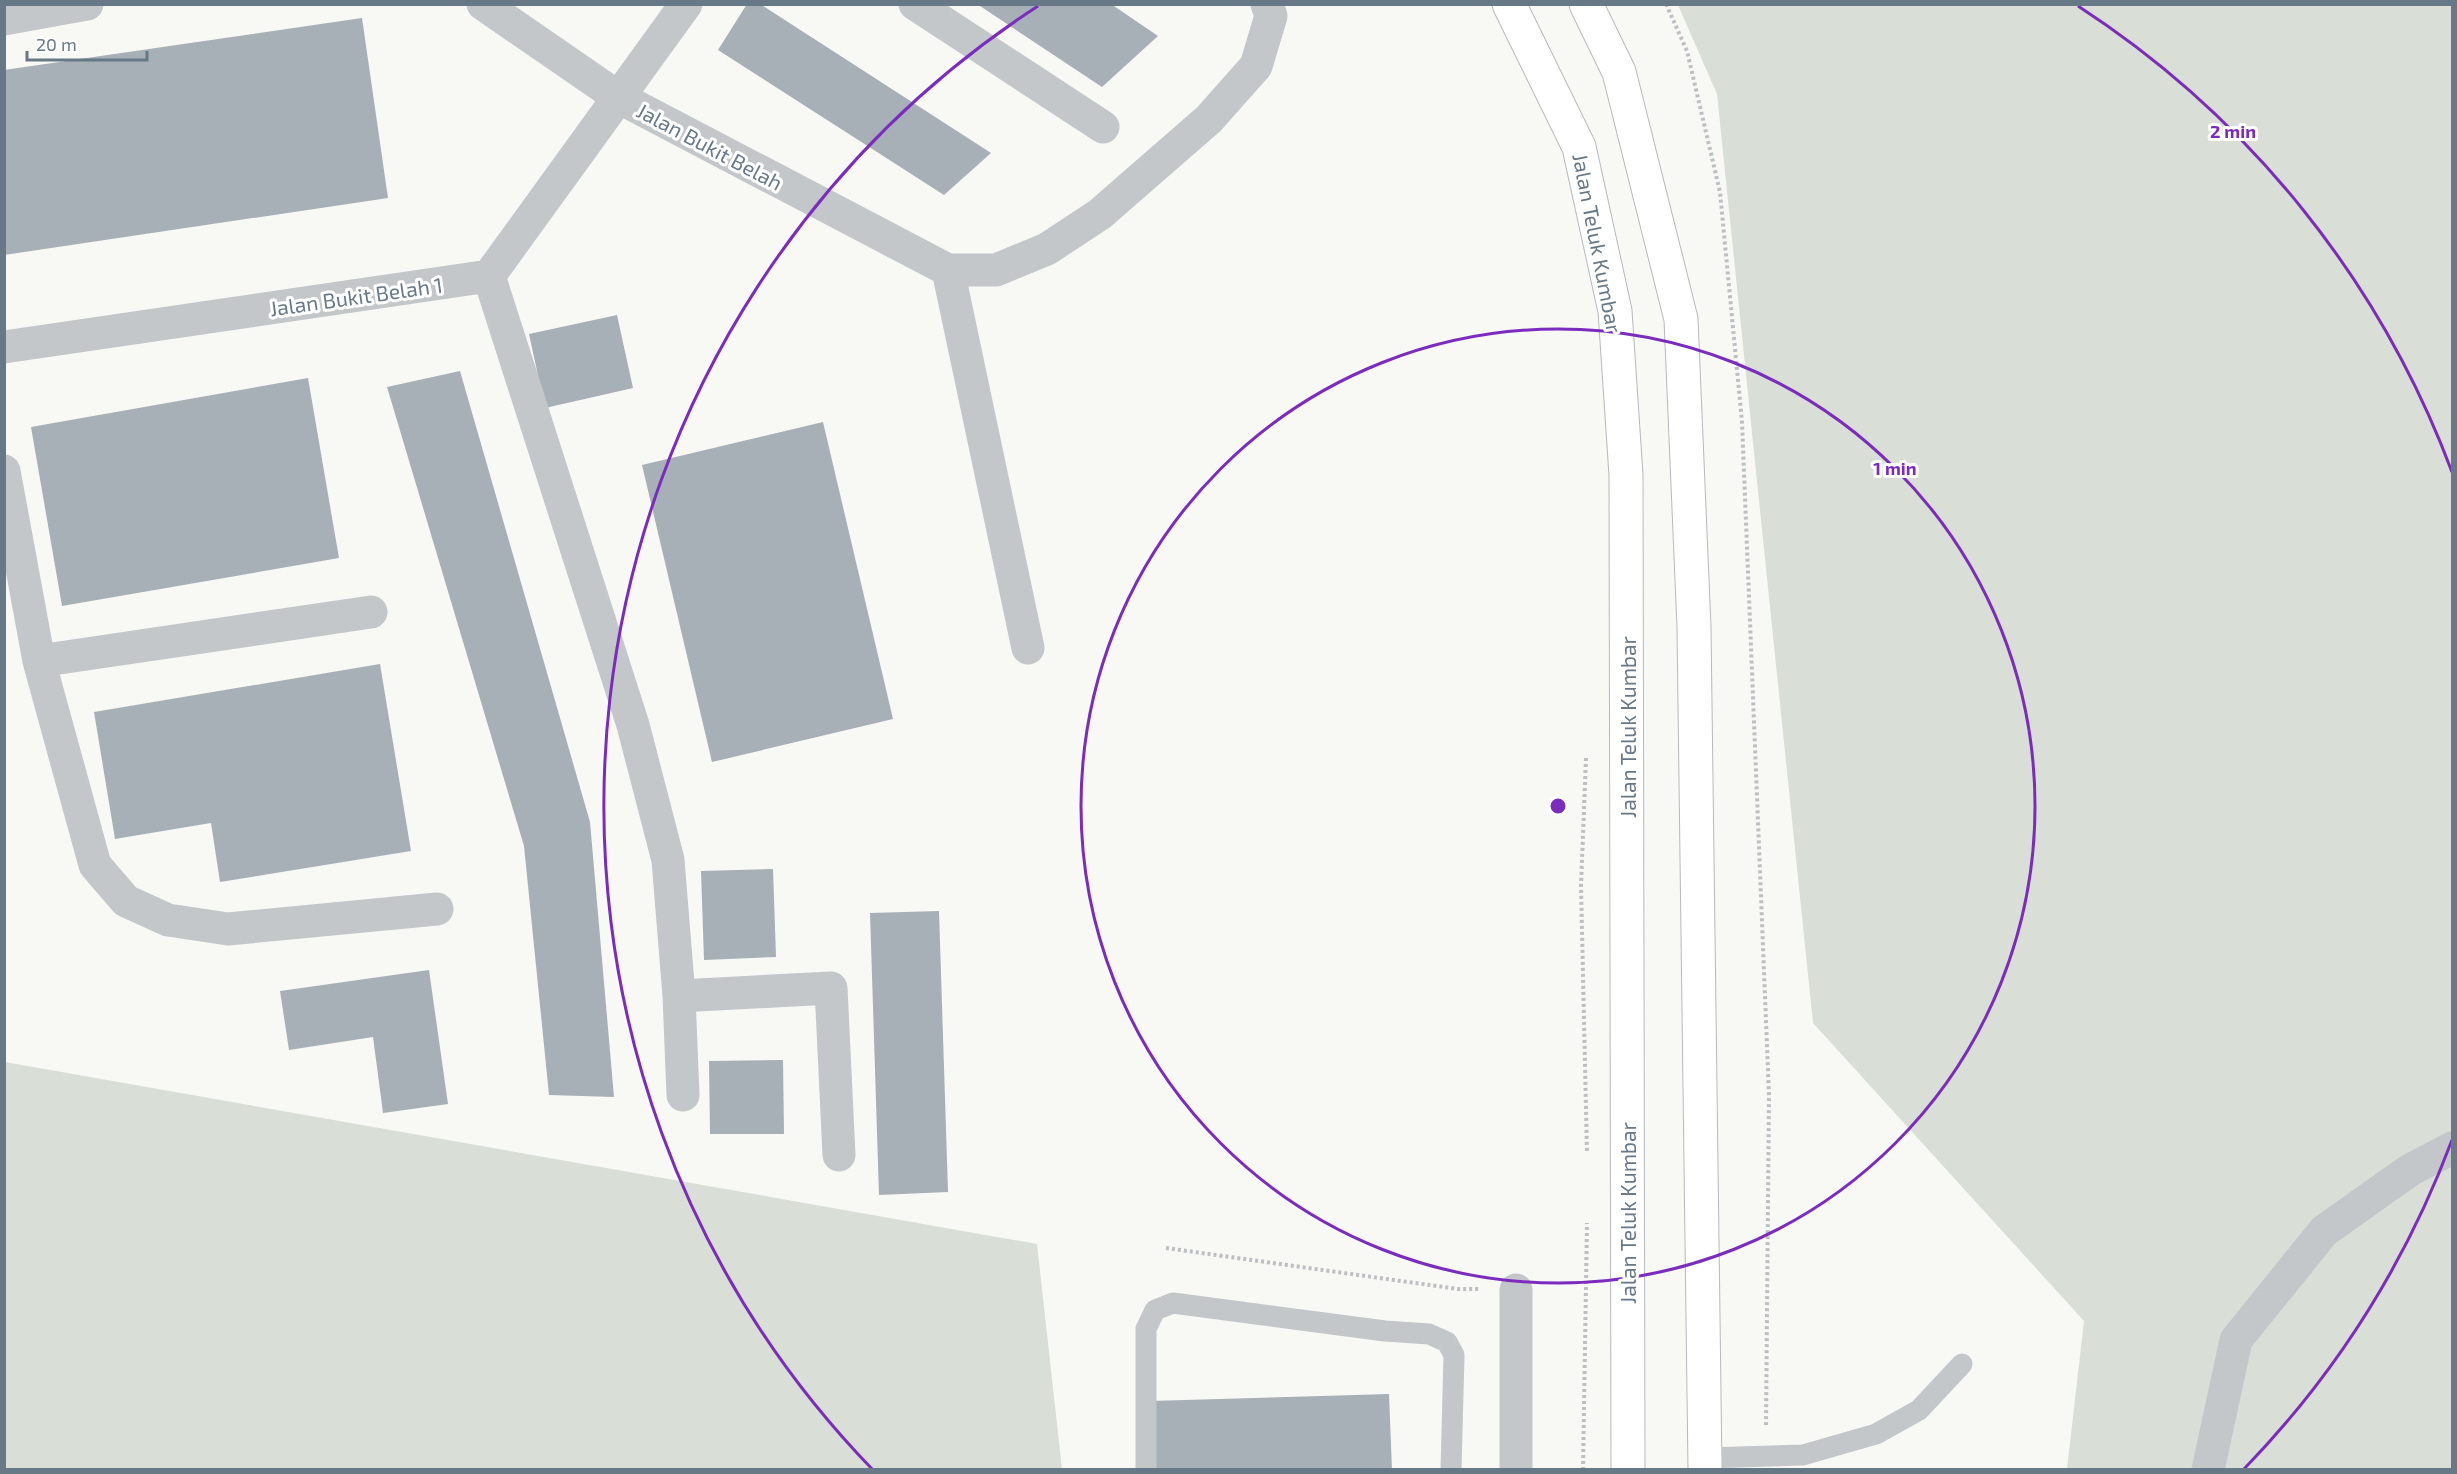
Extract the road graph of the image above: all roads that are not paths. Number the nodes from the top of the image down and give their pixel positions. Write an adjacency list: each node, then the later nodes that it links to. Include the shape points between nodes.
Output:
1 (87, 4): 8 (street)
2 (483, 4): 9 (street, Jalan Bukit Belah)
3 (686, 4): 9 (street)
4 (915, 4): 10 (street)
5 (1509, 4): 29 (highway, Jalan Teluk Kumbar, via 1579,147 1615,311 1626,475)
6 (1586, 4): 25 (highway, via 1619,72 1681,319 1694,627)
7 (1269, 10): 11 (street, via 1256,66 1209,119 1100,214 1047,249 996,270)
8 (4, 19)
9 (618, 97): 11 (street, Jalan Bukit Belah); 12 (street)
10 (1103, 126)
11 (948, 270): 16 (street)
12 (489, 276): 13 (street, Jalan Bukit Belah 1); 19 (street, via 636,736 668,860)
13 (4, 347)
14 (4, 471): 17 (street)
15 (371, 612): 17 (street)
16 (1028, 648)
17 (39, 661): 18 (street, via 95,865 126,901 168,920 228,929)
18 (437, 909)
19 (679, 996): 20 (street); 22 (street, via 831,988)
20 (683, 1095)
21 (2452, 1148): 30 (street, via 2410,1170 2324,1231 2236,1340)
22 (839, 1155)
23 (1516, 1290): 28 (street)
24 (1962, 1364): 25 (lane, via 1919,1410 1876,1434 1803,1455)
25 (1704, 1464)
26 (1146, 1470): 27 (lane, via 1146,1329 1155,1310 1173,1303 1429,1334 1447,1342 1454,1355)
27 (1451, 1470)
28 (1516, 1470)
29 (1628, 1470)
30 (2208, 1470)

